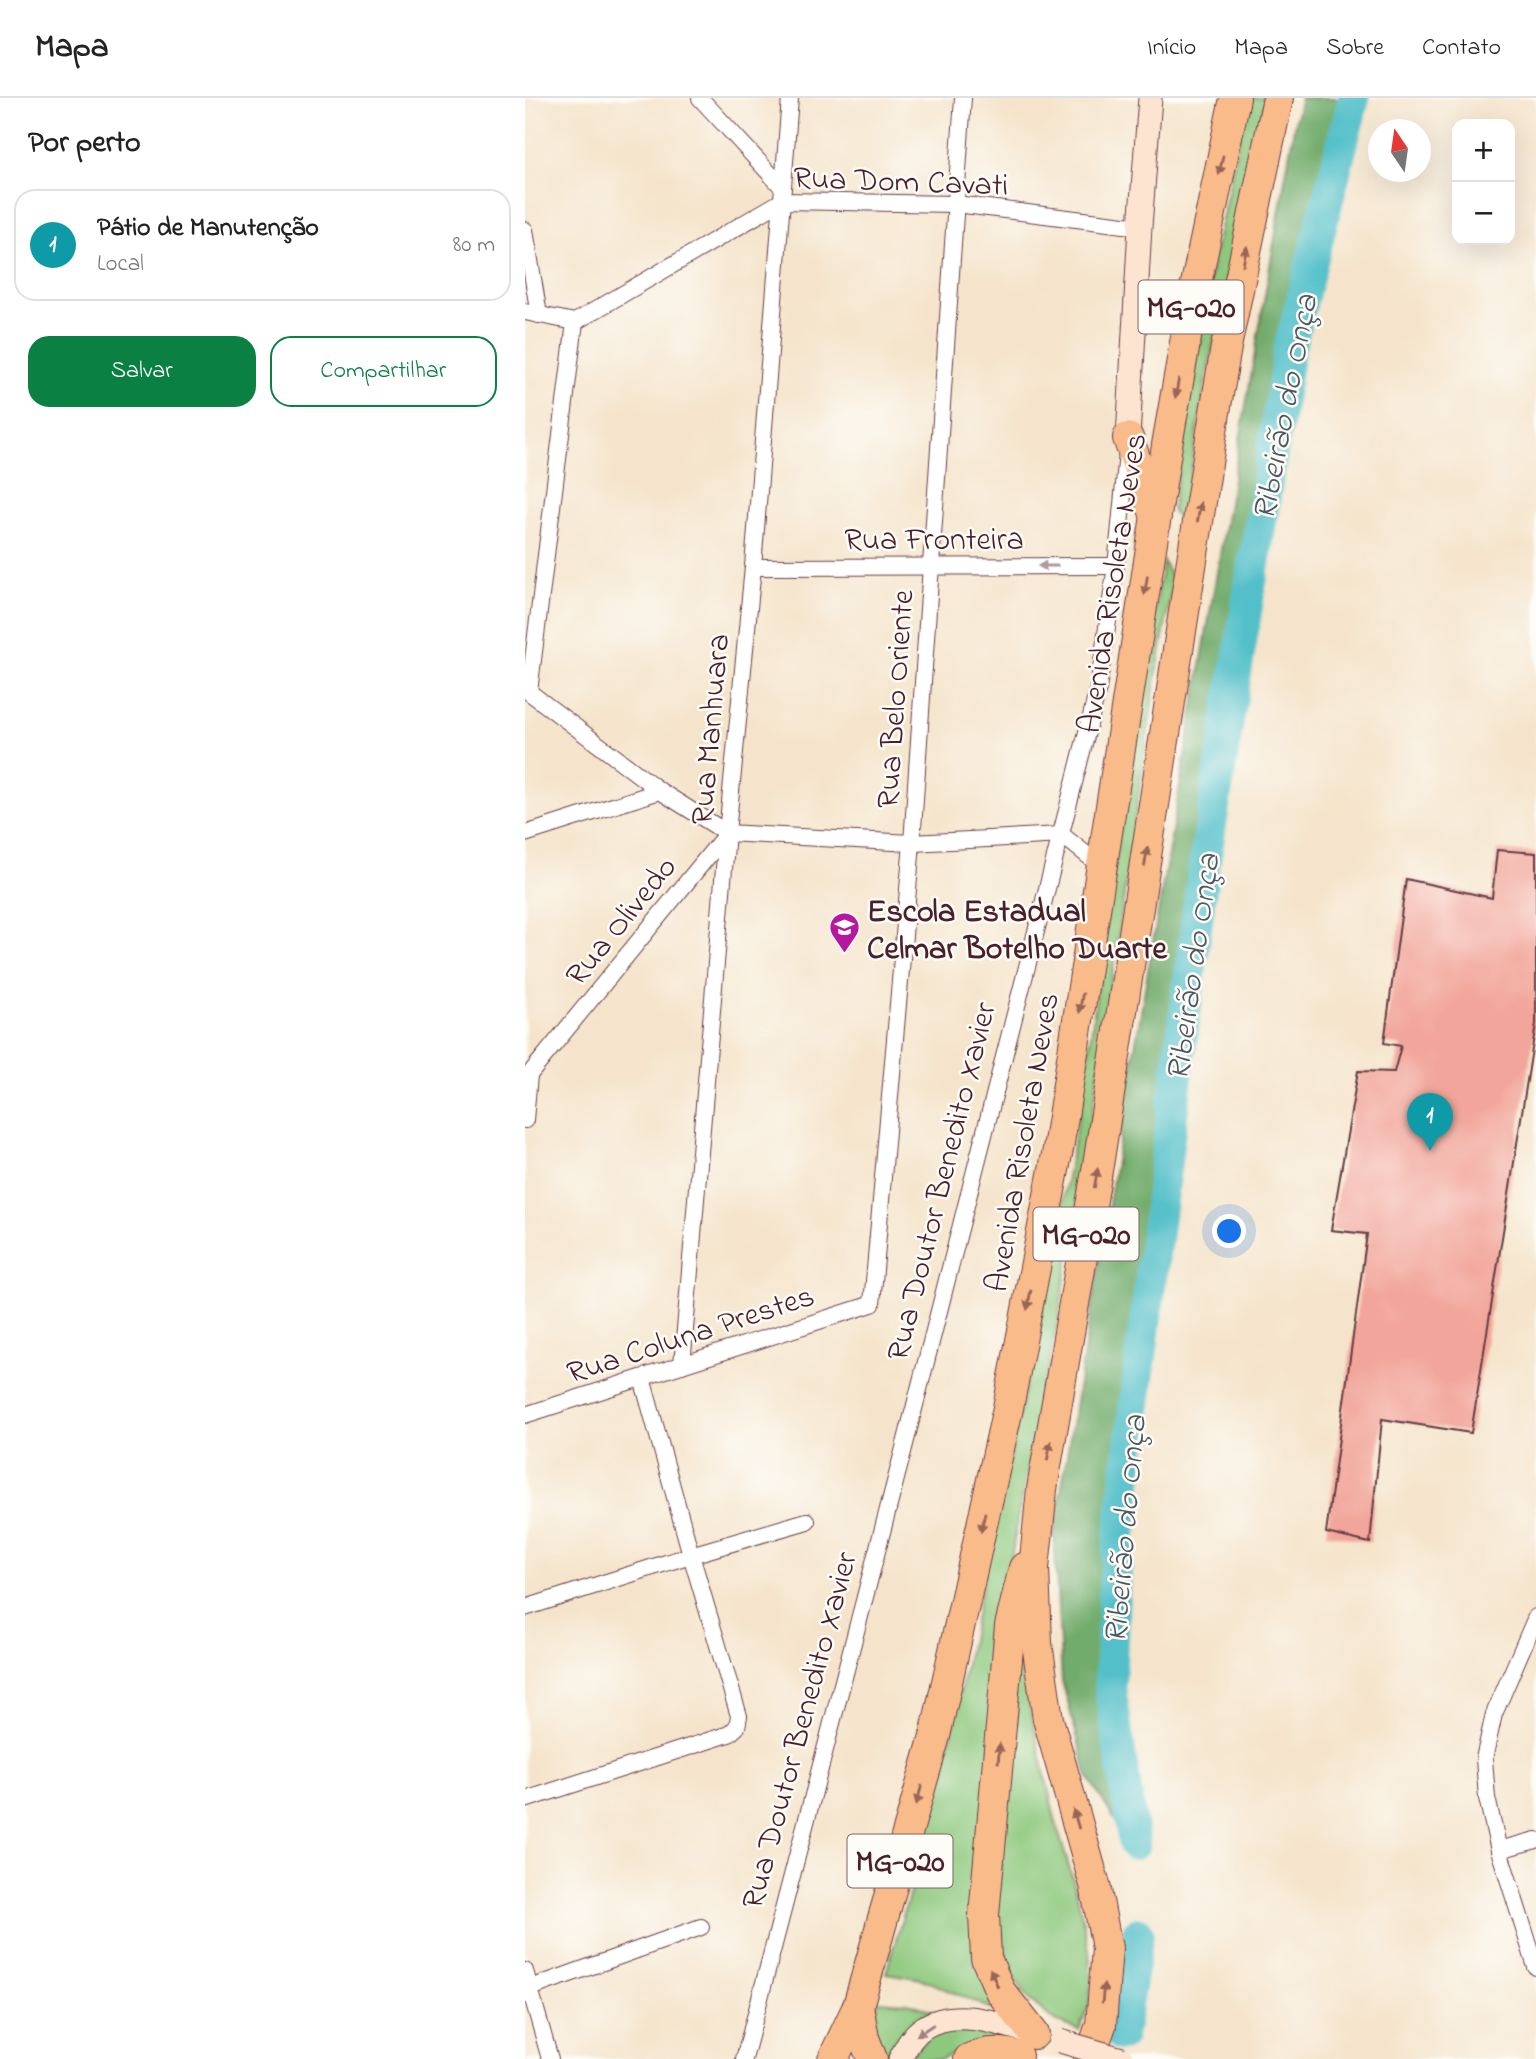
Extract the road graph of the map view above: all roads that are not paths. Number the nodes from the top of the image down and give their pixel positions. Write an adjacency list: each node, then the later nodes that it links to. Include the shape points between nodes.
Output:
1 (700, 98): 7 (street)
2 (790, 98): 7 (street, Rua Manhuara)
3 (963, 98): 8 (street, Rua Belo Oriente)
4 (1150, 98): 9 (street, Rua Doutor Benedito Xavier)
5 (1235, 98): 14 (highway, Avenida Risoleta Neves / MG-020, one-way to 14, via 1192,303)
6 (1278, 98): 31 (highway, MG-020, one-way to 6, via 1099,1160 1226,346)
7 (782, 195): 8 (street, Rua Dom Cavati); 12 (street, Rua Dom Cavati); 17 (street, Rua Manhuara)
8 (956, 204): 9 (street, Rua Dom Cavati); 15 (street, Rua Belo Oriente)
9 (1140, 227): 13 (street, Rua Doutor Benedito Xavier)
10 (525, 230): 11 (street)
11 (532, 314): 12 (street)
12 (575, 322): 18 (street)
13 (1128, 438): 14 (highway); 16 (street, Rua Doutor Benedito Xavier)
14 (1156, 517): 24 (highway, Avenida Risoleta Neves / MG-020, one-way to 24)
15 (931, 566): 16 (street, Rua Fronteira, one-way to 15); 17 (street, Rua Fronteira); 23 (street, Rua Belo Oriente)
16 (1116, 566): 22 (street, Rua Doutor Benedito Xavier, via 1098,689)
17 (753, 567): 20 (street, Rua Manhuara)
18 (527, 691): 19 (street)
19 (660, 791): 20 (street); 21 (street)
20 (727, 833): 23 (street); 25 (street, Rua Olivedo); 28 (street, Rua Manhuara)
21 (525, 834)
22 (1062, 835): 23 (street); 24 (street); 46 (street, Rua Doutor Benedito Xavier)
23 (912, 843): 27 (street, Rua Belo Oriente)
24 (1102, 867): 43 (highway, Avenida Risoleta Neves / MG-020, one-way to 43, via 1058,1149 1005,1421 935,1736)
25 (527, 1075): 26 (street)
26 (525, 1120)
27 (872, 1304): 28 (street, Rua Coluna Prestes)
28 (683, 1365): 29 (street, Rua Coluna Prestes)
29 (642, 1378): 30 (street, Rua Coluna Prestes); 33 (street)
30 (525, 1415)
31 (1042, 1489): 44 (highway, one-way to 31, via 986,1958 983,1915 1010,1626); 51 (highway, MG-020, one-way to 31, via 1101,2025 1107,1948 1095,1885 1048,1719 1038,1656 1034,1569)
32 (807, 1521): 33 (street)
33 (691, 1555): 34 (street); 36 (street, via 739,1716 737,1727 729,1734)
34 (525, 1608)
35 (1536, 1617): 38 (street, via 1494,1714 1484,1759)
36 (525, 1800)
37 (1536, 1840): 38 (street)
38 (1499, 1850): 40 (street)
39 (701, 1927): 42 (street)
40 (1536, 1967)
41 (525, 1971): 42 (street)
42 (528, 1989): 45 (street)
43 (858, 2006): 47 (highway, Avenida Risoleta Neves / MG-020); 48 (highway)
44 (1031, 2050): 49 (street, one-way to 49, via 977,2018 946,2019 923,2028); 50 (highway, via 979,2054); 52 (street, bridge)
45 (550, 2059)
46 (744, 2059)
47 (833, 2059)
48 (872, 2059)
49 (900, 2059)
50 (969, 2059)
51 (1089, 2059)
52 (1122, 2059)

